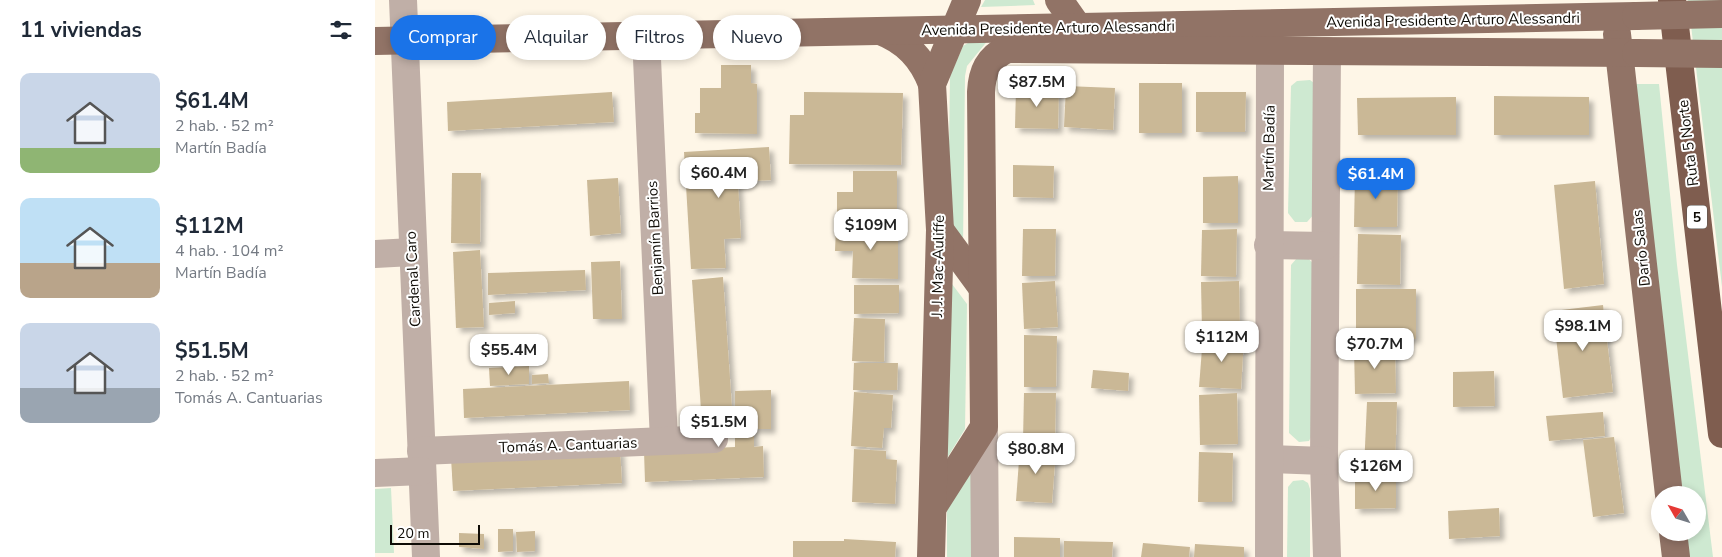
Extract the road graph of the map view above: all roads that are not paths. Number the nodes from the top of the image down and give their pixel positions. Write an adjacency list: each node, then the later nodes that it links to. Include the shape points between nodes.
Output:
1 (403, 0): 7 (street, Cardenal Caro)
2 (967, 0): 9 (main road, J. J. Mac-Auliffe)
3 (1059, 0): 8 (main road)
4 (1672, 0): 30 (highway, Ruta 5 Norte / 5)
5 (1622, 11): 6 (main road, Avenida Presidente Arturo Alessandri, bridge); 8 (main road, Avenida Presidente Arturo Alessandri); 18 (main road, Darío Salas)
6 (1722, 14)
7 (403, 15)
8 (1078, 27): 9 (main road, Avenida Presidente Arturo Alessandri)
9 (954, 30): 10 (main road, Avenida Presidente Arturo Alessandri); 22 (main road, J. J. Mac-Auliffe)
10 (880, 31): 11 (main road, Avenida Presidente Arturo Alessandri); 22 (main road, via 894,36 917,55)
11 (703, 35)
12 (616, 37): 13 (main road, Avenida Presidente Arturo Alessandri)
13 (496, 39)
14 (375, 41): 15 (main road, Avenida Presidente Arturo Alessandri)
15 (390, 41)
16 (1270, 50): 17 (main road, Avenida Presidente Arturo Alessandri); 24 (street, Martín Badía); 28 (main road, Avenida Presidente Arturo Alessandri, via 1007,49 996,54 982,76)
17 (1327, 51): 18 (main road, Avenida Presidente Arturo Alessandri); 25 (street)
18 (1628, 53): 19 (main road, Avenida Presidente Arturo Alessandri, bridge); 37 (main road, Darío Salas)
19 (1722, 54)
20 (404, 60): 26 (street, Cardenal Caro)
21 (647, 60): 32 (street, Benjamín Barrios)
22 (932, 84): 23 (main road, J. J. Mac-Auliffe)
23 (940, 230): 28 (main road); 38 (main road, J. J. Mac-Auliffe)
24 (1268, 245): 25 (street); 33 (street, Martín Badía)
25 (1325, 246): 35 (street)
26 (412, 252): 27 (street); 34 (street, Cardenal Caro)
27 (375, 254)
28 (981, 286): 29 (main road)
29 (984, 427): 38 (main road); 42 (street)
30 (1722, 434)
31 (714, 439): 32 (street, Tomás A. Cantuarias)
32 (664, 441): 34 (street, Tomás A. Cantuarias)
33 (1270, 459): 35 (street); 43 (street, Martín Badía)
34 (421, 461): 36 (street, Tomás A. Cantuarias); 40 (street, Cardenal Caro)
35 (1324, 461): 44 (street)
36 (375, 473)
37 (1668, 486)
38 (933, 507): 41 (main road, J. J. Mac-Auliffe)
39 (1674, 541): 45 (main road)
40 (426, 557)
41 (931, 557)
42 (985, 557)
43 (1269, 557)
44 (1327, 557)
45 (1676, 557)

